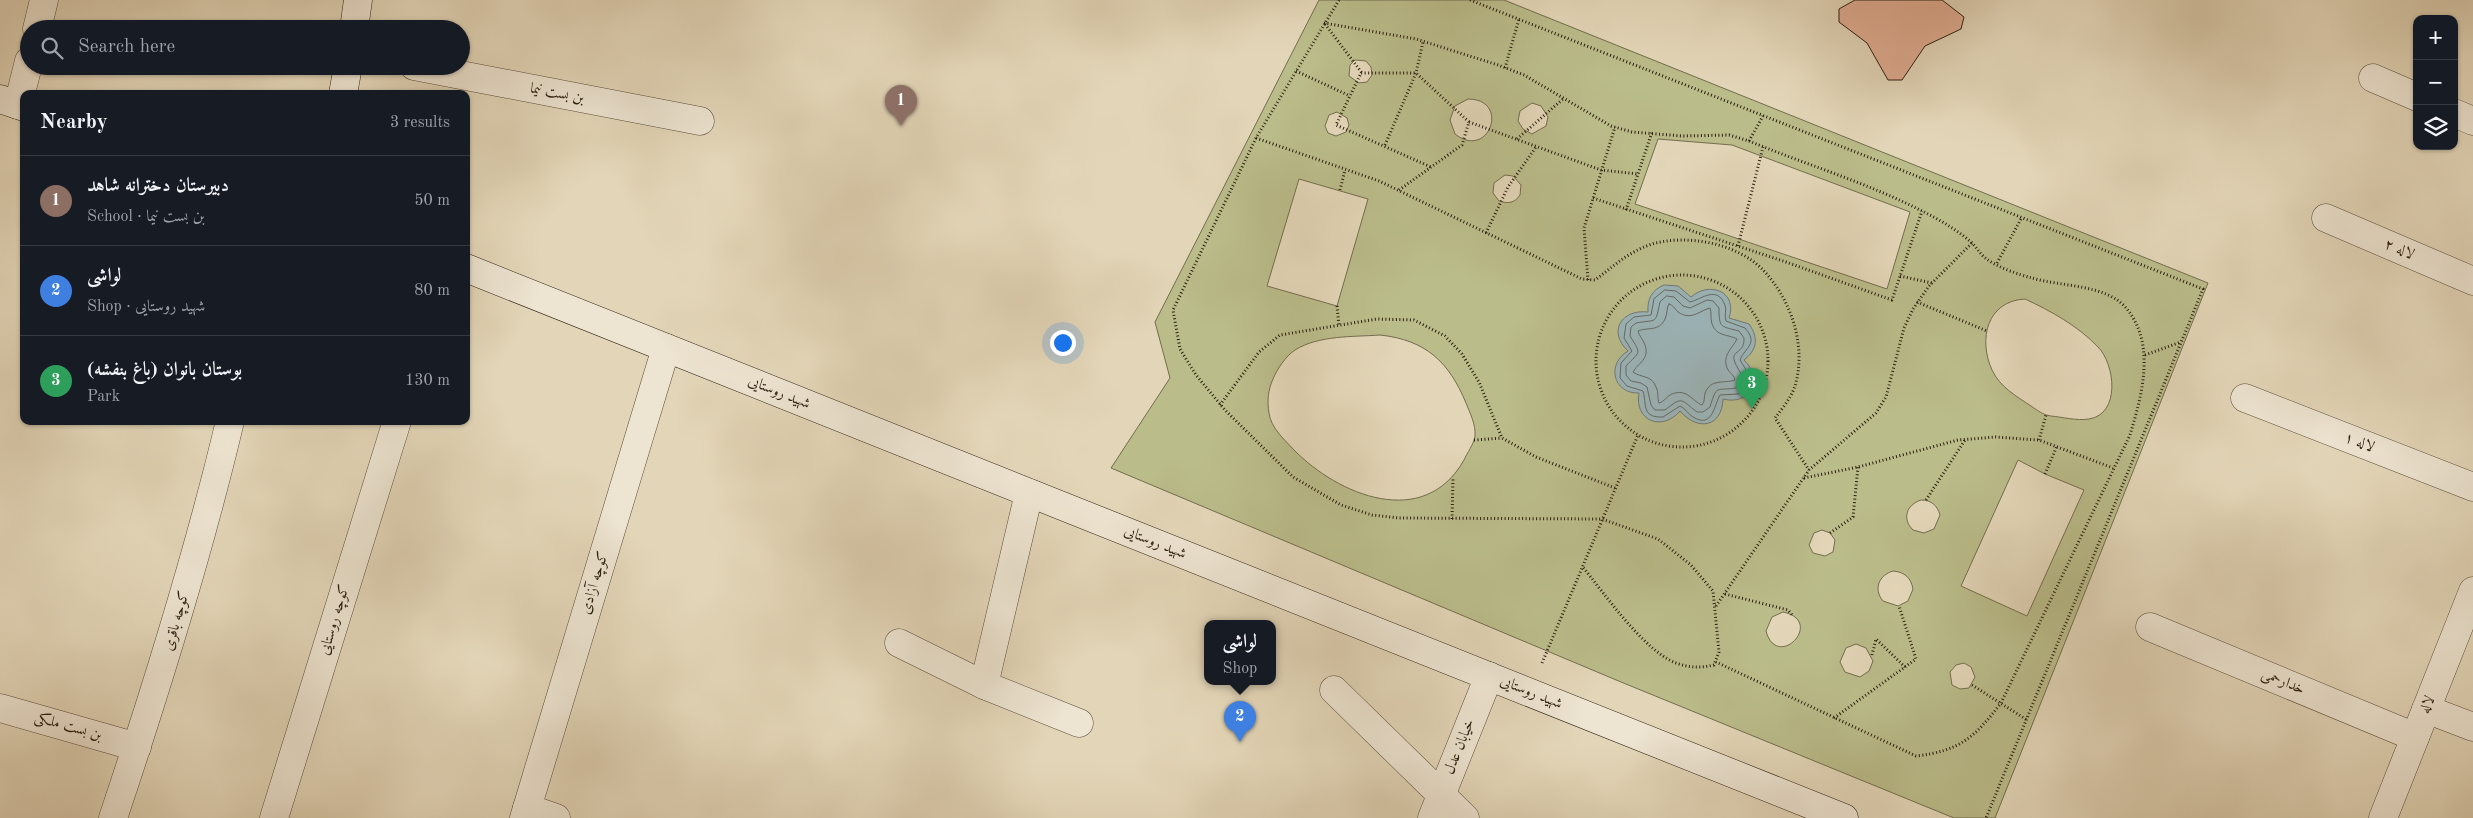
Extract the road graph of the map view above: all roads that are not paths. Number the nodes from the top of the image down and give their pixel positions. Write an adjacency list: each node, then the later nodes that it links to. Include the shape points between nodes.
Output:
1 (44, 0): 3 (street)
2 (358, 0): 4 (street)
3 (39, 20)
4 (355, 20)
5 (24, 75): 11 (street)
6 (346, 75): 9 (street)
7 (461, 75): 13 (street, بن بست نیما)
8 (2373, 78): 10 (street)
9 (344, 90)
10 (2413, 95)
11 (14, 104)
12 (2458, 115): 14 (street)
13 (700, 121)
14 (2473, 121)
15 (2326, 218): 17 (street, لاله ۲)
16 (470, 270): 18 (street, شهید روستایی)
17 (2473, 281)
18 (666, 348): 23 (street, شهید روستایی); 37 (street, کوچه آزادی)
19 (2245, 398): 22 (street, لاله ۱)
20 (229, 425): 35 (street, کوچه باقری, via 202,532)
21 (396, 425): 39 (street, کوچه روستایی)
22 (2473, 488)
23 (1029, 493): 27 (street, شهید روستایی); 28 (street)
24 (2473, 591): 31 (street, لاله)
25 (2150, 626): 34 (street, خدارحمی)
26 (899, 643): 28 (street)
27 (1489, 676): 36 (street, خیابان عدل); 42 (street, شهید روستایی)
28 (984, 686): 32 (street)
29 (1334, 690): 36 (street)
30 (0, 708): 35 (street, بن بست ملکی)
31 (2426, 709): 33 (street); 34 (street, لاله)
32 (1079, 723)
33 (2473, 727)
34 (2415, 737): 43 (street, لاله)
35 (137, 747): 38 (street, کوچه باقری)
36 (1436, 807): 41 (street)
37 (525, 813): 40 (street)
38 (113, 818)
39 (274, 818)
40 (556, 818)
41 (1465, 818)
42 (1844, 818)
43 (2383, 818)

